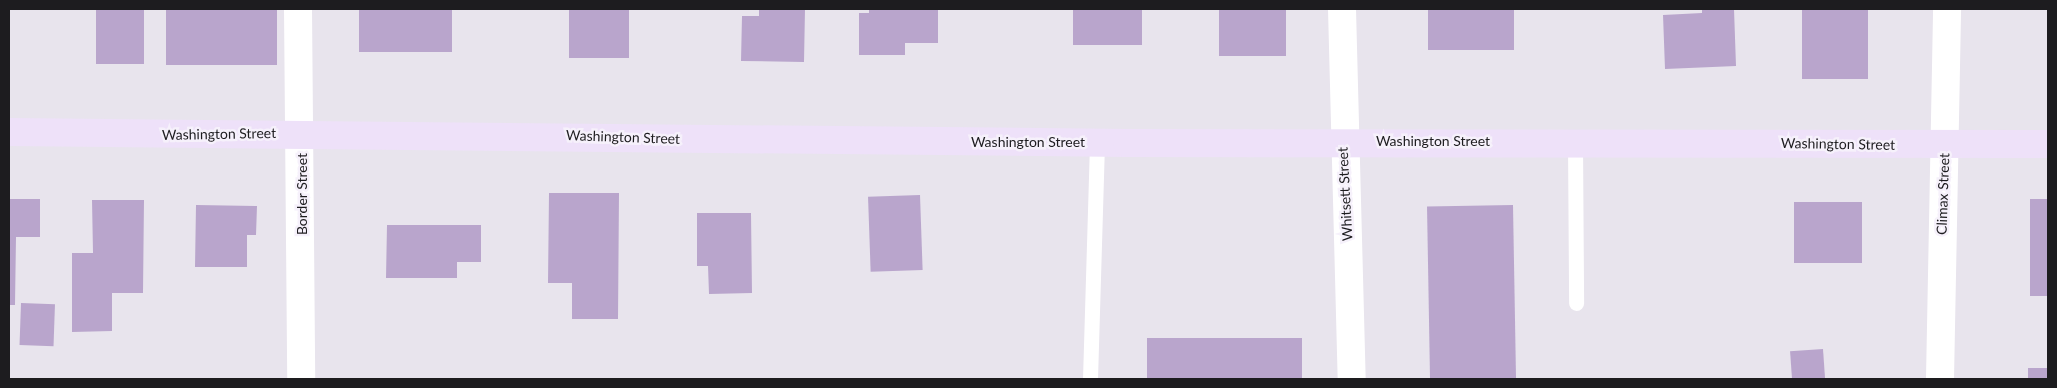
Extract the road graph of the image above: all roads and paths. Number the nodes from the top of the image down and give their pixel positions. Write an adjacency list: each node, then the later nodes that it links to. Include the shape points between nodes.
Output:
1 (298, 9): 5 (street, Border Street)
2 (1342, 9): 6 (street, Whitsett Street)
3 (1947, 9): 10 (street, Climax Street)
4 (9, 132): 5 (street, Washington Street)
5 (301, 133): 7 (street, Washington Street); 12 (street, Border Street)
6 (1342, 140): 7 (street, Washington Street); 8 (street, Washington Street); 14 (street, Whitsett Street)
7 (1097, 142): 13 (lane)
8 (1575, 142): 10 (street, Washington Street); 11 (lane)
9 (2048, 144): 10 (street, Washington Street)
10 (1944, 145): 15 (street, Climax Street)
11 (1576, 303)
12 (300, 379)
13 (1090, 379)
14 (1352, 379)
15 (1940, 379)

